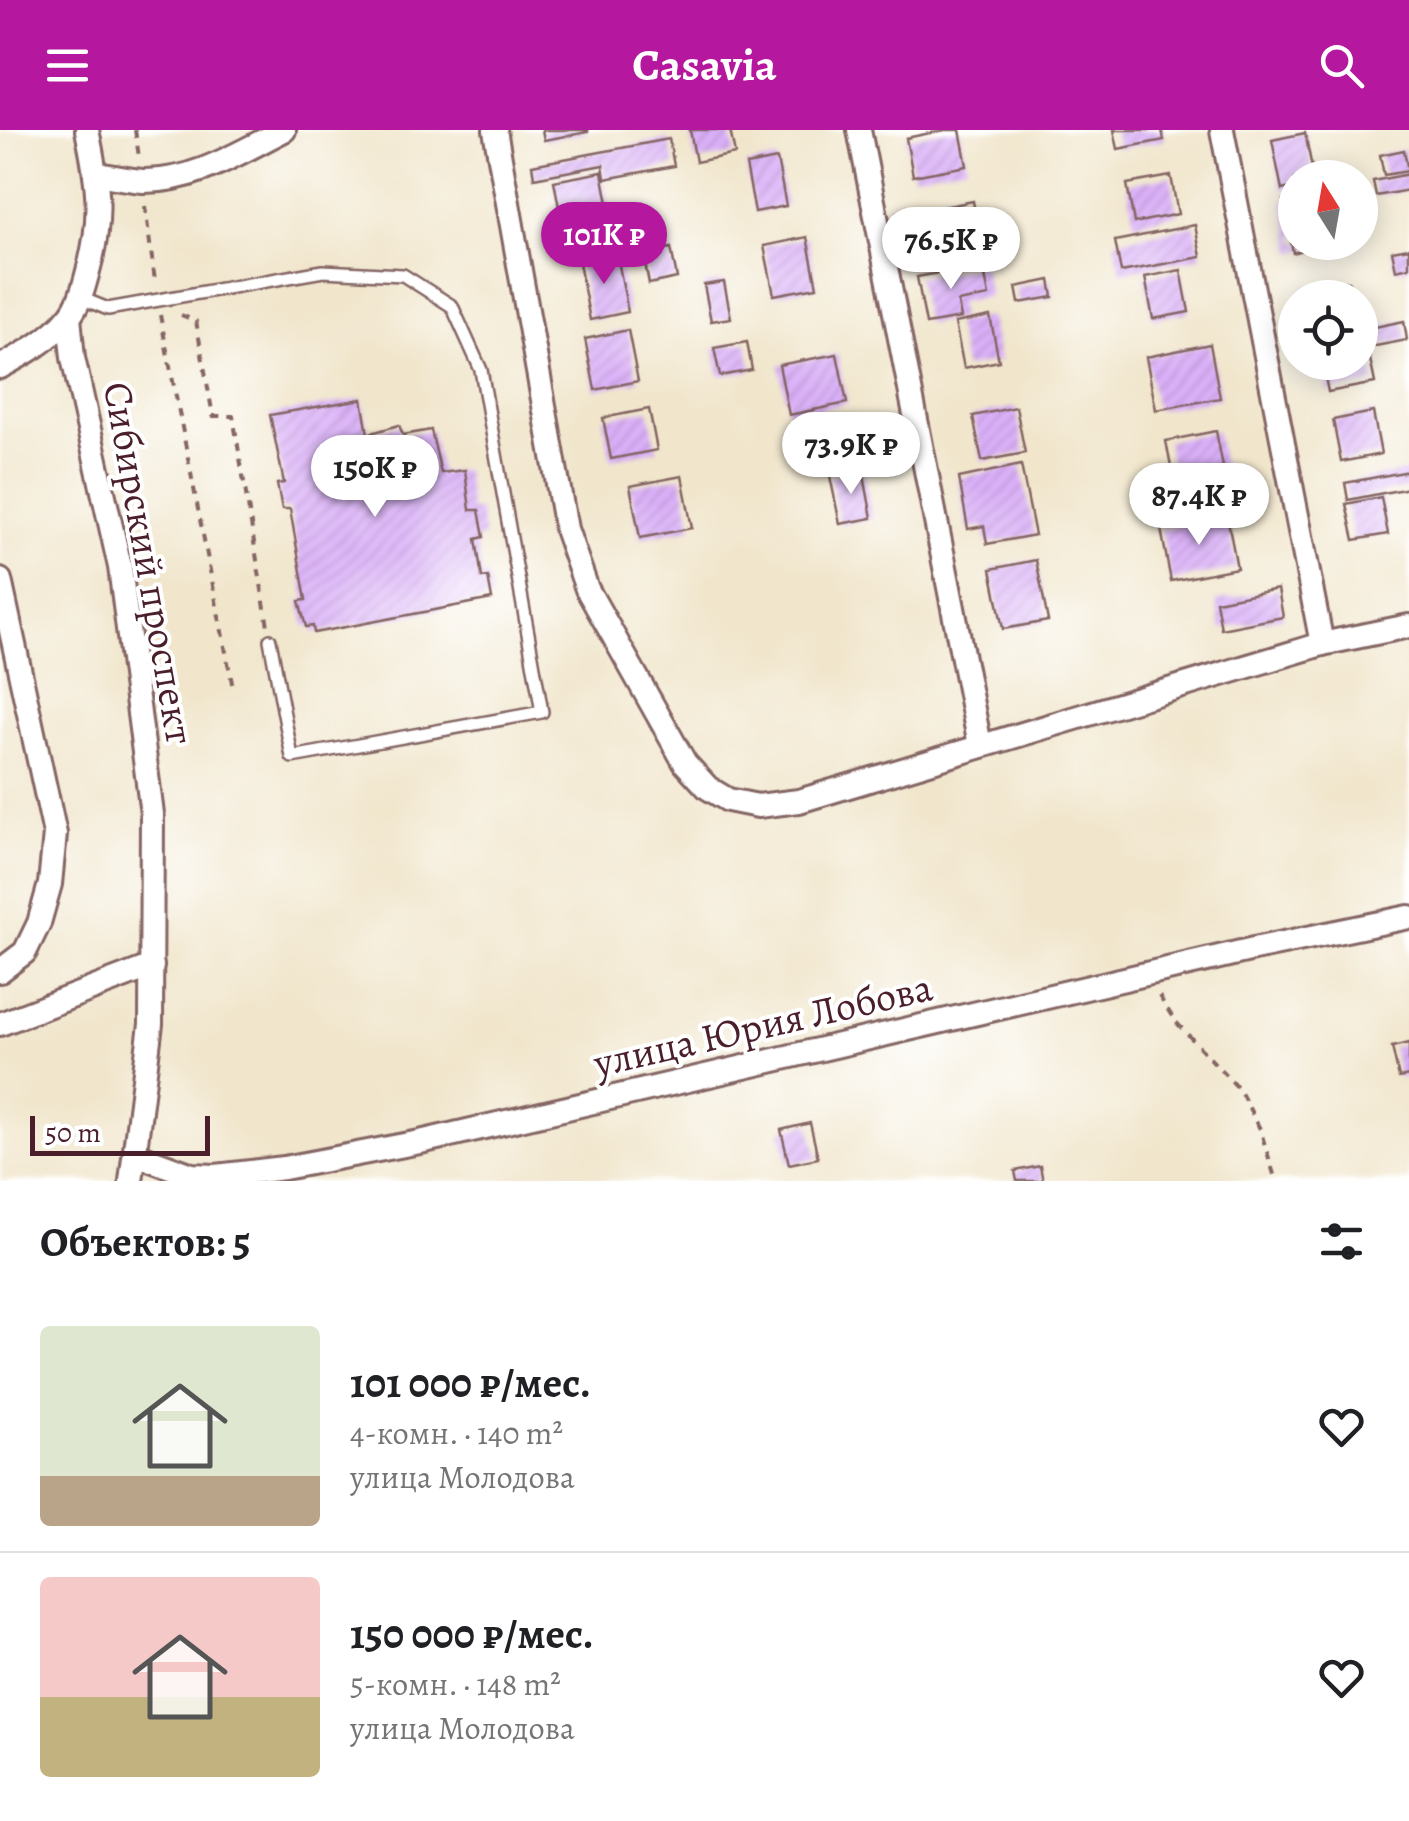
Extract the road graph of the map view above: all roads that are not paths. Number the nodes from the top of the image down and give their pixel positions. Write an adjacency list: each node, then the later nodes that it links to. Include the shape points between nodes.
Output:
1 (87, 130): 6 (street, Сибирский проспект)
2 (284, 130): 6 (street, via 174,178)
3 (495, 130): 13 (street, via 572,544 587,589 685,763 728,800 758,806 799,801)
4 (858, 130): 13 (street)
5 (1222, 130): 12 (street)
6 (96, 174): 7 (street, Сибирский проспект, via 99,230)
7 (75, 308): 8 (street, via 45,340); 11 (lane, via 108,309 323,271 403,275 452,306 481,370 542,712 292,757); 15 (street, Сибирский проспект, via 73,358 118,556 148,768)
8 (0, 367)
9 (0, 580): 16 (street, via 55,834 39,923 25,952)
10 (1409, 626): 12 (street)
11 (270, 640)
12 (1322, 644): 13 (street)
13 (980, 745)
14 (1409, 917): 18 (street, улица Юрия Лобова, via 284,1168 192,1176)
15 (152, 966): 17 (street); 18 (street, Сибирский проспект)
16 (0, 971)
17 (0, 1024)
18 (135, 1154): 19 (street, Сибирский проспект)
19 (131, 1181)

